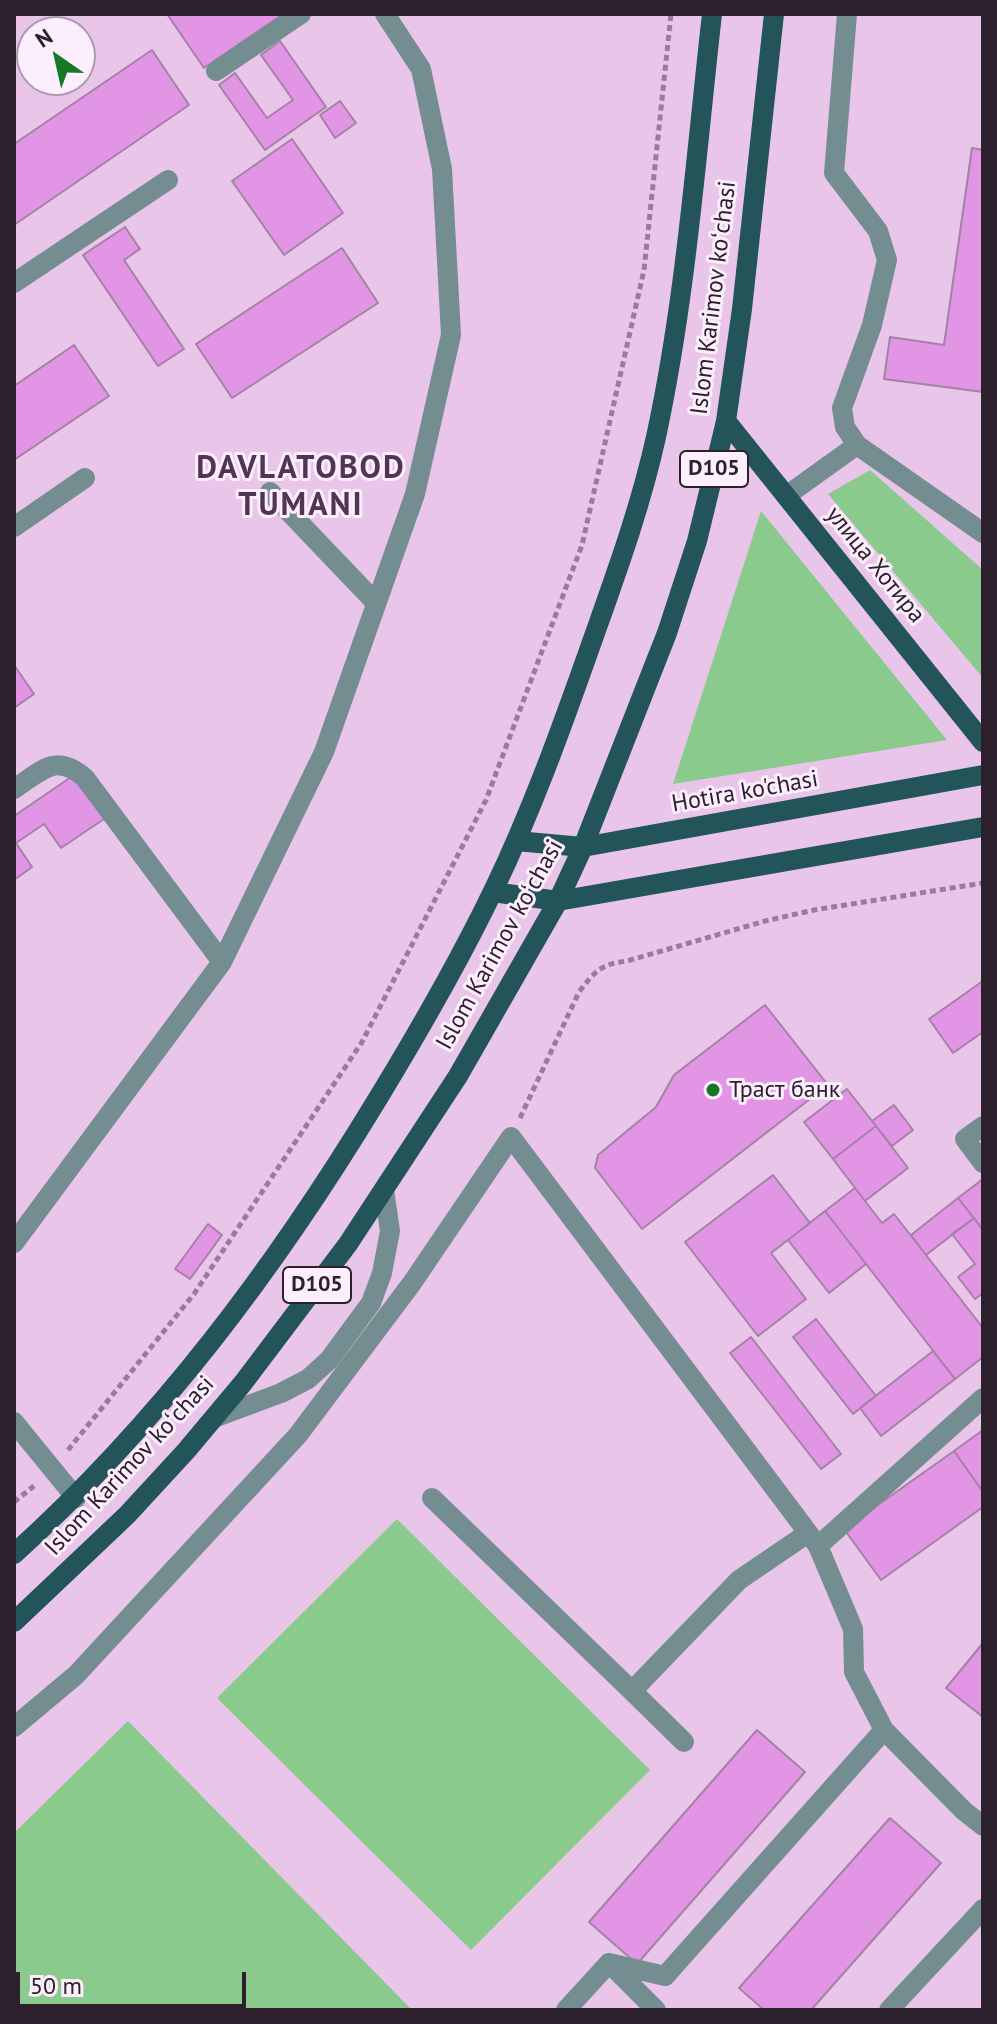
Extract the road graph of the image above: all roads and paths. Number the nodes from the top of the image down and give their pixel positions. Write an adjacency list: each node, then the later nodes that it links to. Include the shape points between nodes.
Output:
1 (301, 14): 7 (street)
2 (385, 14): 17 (street, via 421,69 442,169 451,335 415,494)
3 (671, 14): 36 (path, via 644,270 582,545 486,800 362,1042 194,1294)
4 (712, 14): 22 (main road, Islom Karimov koʻchasi / D105, via 681,299 655,438 616,575)
5 (774, 14): 10 (main road, Islom Karimov koʻchasi / D105)
6 (847, 14): 11 (street, via 834,173 878,231 887,260 872,325 842,408 845,427)
7 (216, 71)
8 (168, 180): 9 (street)
9 (14, 283)
10 (726, 421): 14 (main road, улица Хотира); 23 (main road, Islom Karimov koʻchasi / D105, via 697,541 667,633)
11 (857, 445): 14 (street); 16 (street)
12 (85, 478): 15 (street)
13 (270, 492): 17 (street)
14 (786, 496): 18 (main road, улица Хотира)
15 (14, 527)
16 (983, 533)
17 (376, 603): 27 (street, via 324,752)
18 (983, 742)
19 (983, 775): 23 (main road, Hotira ko'chasi)
20 (14, 789): 27 (street, via 45,769 62,763 72,767)
21 (983, 827): 26 (main road)
22 (516, 841): 23 (main road, Hotira ko'chasi); 25 (main road, Islom Karimov koʻchasi / D105)
23 (583, 847): 26 (main road, Islom Karimov koʻchasi / D105)
24 (983, 883): 29 (path, via 814,910 608,963 579,992)
25 (493, 892): 26 (main road); 37 (main road, Islom Karimov koʻchasi / D105, via 404,1056 328,1180 231,1319)
26 (558, 901): 31 (main road, Islom Karimov koʻchasi / D105, via 458,1076)
27 (222, 962): 32 (street)
28 (983, 1126): 30 (street, via 965,1139)
29 (511, 1137): 40 (street); 44 (street, via 412,1283 298,1435 76,1675)
30 (983, 1163)
31 (384, 1190): 34 (main road, Islom Karimov koʻchasi / D105); 34 (street, via 390,1231 382,1273 371,1303 329,1360 295,1386)
32 (14, 1243)
33 (983, 1398): 40 (street)
34 (214, 1418): 42 (main road, Islom Karimov koʻchasi / D105, via 127,1515)
35 (14, 1422): 36 (street)
36 (52, 1471): 37 (street); 39 (path)
37 (76, 1498): 41 (main road, Islom Karimov koʻchasi / D105)
38 (432, 1498): 43 (street)
39 (14, 1502)
40 (813, 1540): 43 (street, via 739,1580); 45 (street, via 853,1629 854,1672)
41 (14, 1554)
42 (14, 1622)
43 (632, 1691): 46 (street)
44 (14, 1727)
45 (884, 1730): 47 (street); 49 (street, via 665,1976)
46 (684, 1742)
47 (983, 1826)
48 (983, 1909): 52 (street)
49 (609, 1963): 50 (street); 51 (street)
50 (566, 2010)
51 (656, 2010)
52 (889, 2010)

